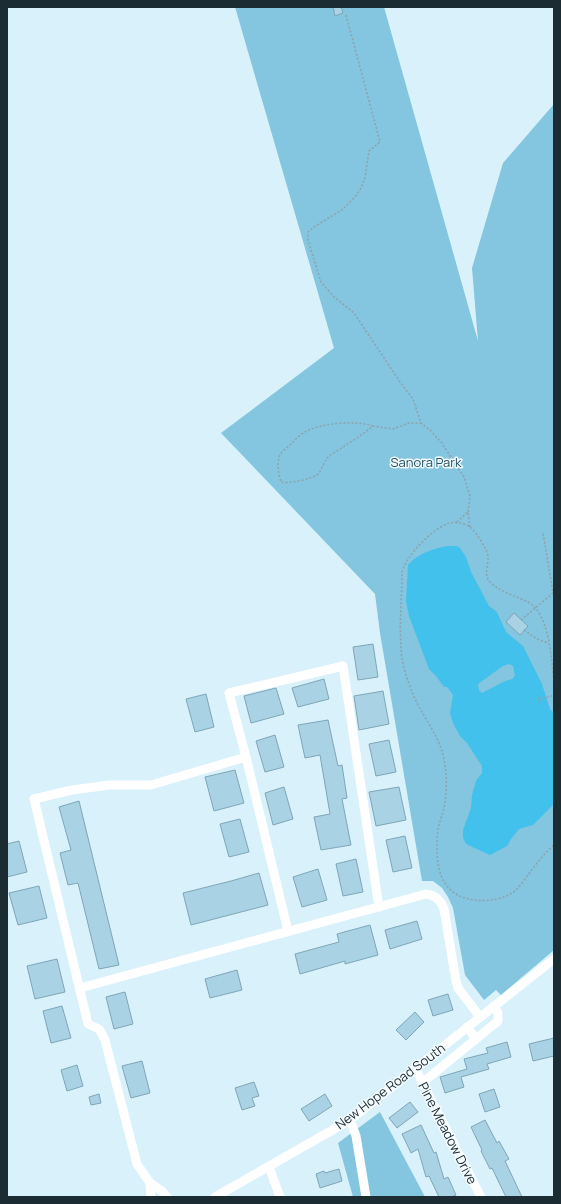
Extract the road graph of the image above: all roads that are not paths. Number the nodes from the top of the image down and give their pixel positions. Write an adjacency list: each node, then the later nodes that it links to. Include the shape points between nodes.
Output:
1 (246, 757): 2 (street, via 229,693 343,666); 3 (street); 5 (street, via 152,785 109,785 34,799)
2 (379, 907): 3 (street); 7 (street, via 426,894 438,899 444,909 458,988)
3 (288, 931): 5 (street)
4 (554, 959): 6 (street, New Hope Road South)
5 (80, 988): 14 (street, via 88,1024 99,1029 105,1040 134,1155)
6 (494, 1006): 7 (street, New Hope Road South); 9 (street, via 498,1013 498,1021)
7 (480, 1017): 8 (street, New Hope Road South)
8 (467, 1027): 9 (street); 10 (street, New Hope Road South)
9 (476, 1038): 11 (street)
10 (415, 1068): 11 (street, Pine Meadow Drive); 12 (street, New Hope Road South)
11 (422, 1083): 20 (street, Pine Meadow Drive)
12 (350, 1120): 13 (street, New Hope Road South); 19 (street, via 356,1136)
13 (269, 1167): 15 (street, New Hope Road South); 18 (street)
14 (150, 1183): 16 (street); 17 (street)
15 (221, 1196)
16 (151, 1197)
17 (166, 1197)
18 (280, 1197)
19 (366, 1197)
20 (481, 1197)

